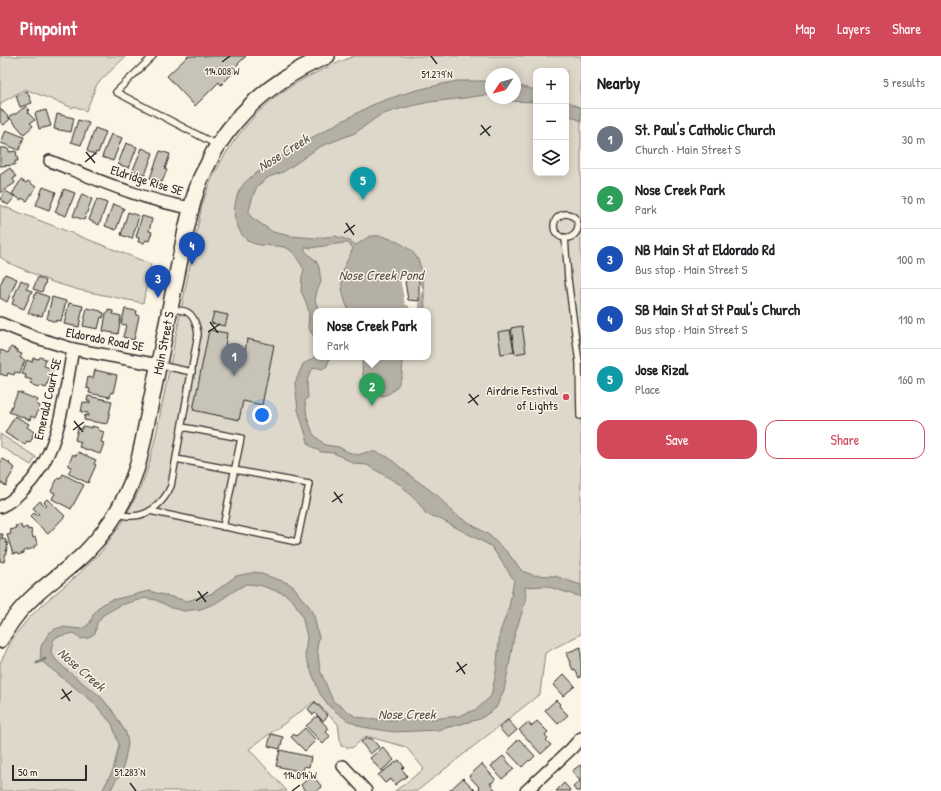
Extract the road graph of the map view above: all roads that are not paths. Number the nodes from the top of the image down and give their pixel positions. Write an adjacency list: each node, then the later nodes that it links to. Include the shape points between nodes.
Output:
1 (152, 56): 3 (lane, via 116,92)
2 (325, 56): 3 (main road, Main Street S, via 284,78 255,100 235,121)
3 (217, 146): 5 (main road, Main Street S, via 199,182)
4 (50, 160): 5 (street, Eldridge Rise SE, via 138,195)
5 (191, 208): 7 (main road, Main Street S)
6 (565, 237): 6 (lane, via 570,237 577,228 576,220 570,214 558,217 554,226 557,233); 12 (lane, via 579,363)
7 (170, 309): 10 (main road, Main Street S); 11 (lane, via 187,312 197,326)
8 (0, 323): 9 (street, Eldorado Road SE)
9 (73, 349): 10 (street, Eldorado Road SE); 17 (street, Emerald Court SE, via 56,435 46,458 26,487 13,500)
10 (159, 365): 11 (lane); 19 (main road, Main Street S, via 136,470)
11 (192, 372): 14 (lane)
12 (580, 416): 13 (lane)
13 (581, 423)
14 (182, 427): 15 (lane); 16 (lane, via 241,438)
15 (176, 459): 16 (lane); 18 (lane, via 171,486 166,496)
16 (235, 470): 20 (lane); 20 (lane, via 308,484 297,542)
17 (0, 507)
18 (150, 511): 19 (lane, via 130,516); 20 (lane)
19 (115, 514): 21 (main road, Main Street S, via 87,552 15,616)
20 (223, 527)
21 (0, 640)
22 (581, 738): 25 (street)
23 (343, 766): 24 (street)
24 (366, 791)
25 (526, 791)

